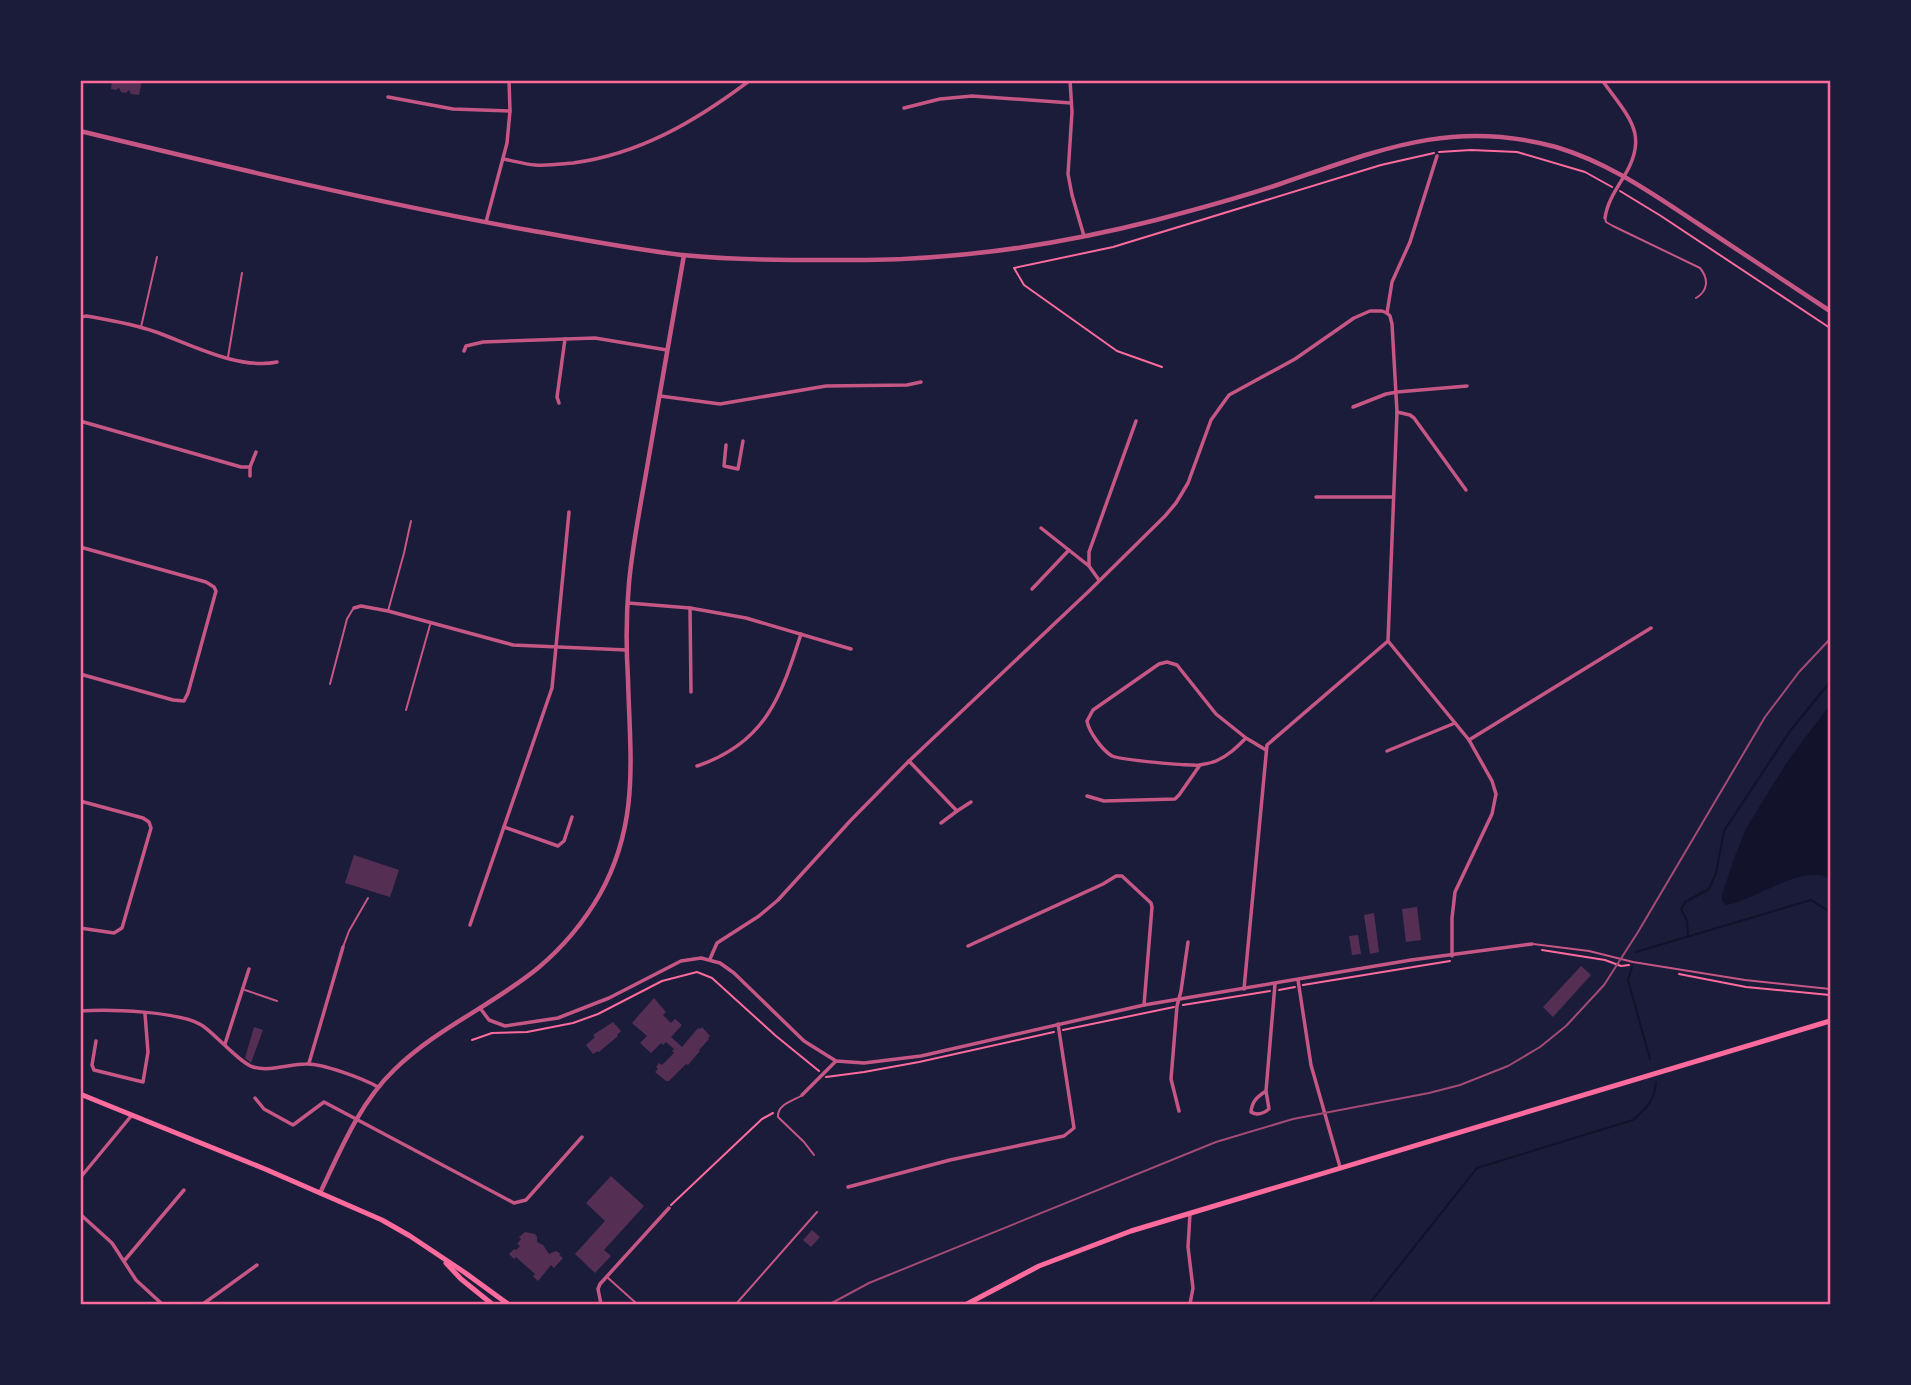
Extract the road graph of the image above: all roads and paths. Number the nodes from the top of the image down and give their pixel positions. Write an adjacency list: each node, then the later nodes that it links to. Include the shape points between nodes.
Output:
1 (509, 80): 8 (street)
2 (1070, 80): 6 (street)
3 (1602, 80): 12 (street, via 1637,135)
4 (749, 81): 11 (street, via 691,122 622,152 552,165)
5 (388, 97): 8 (street, via 453,109)
6 (1071, 103): 7 (street, via 972,96); 16 (street, via 1069,183)
7 (904, 108)
8 (510, 111): 11 (street)
9 (80, 131): 15 (street)
10 (1437, 156): 22 (street, via 1392,282)
11 (503, 159): 15 (street)
12 (1625, 176): 13 (street); 16 (street, via 1578,155 1527,140 1438,137 1388,148 1258,192); 21 (street)
13 (1616, 189): 14 (street); 25 (path); 31 (path, via 1585,172 1517,152 1438,152 1381,165 1113,247 1014,268 1024,285 1117,351)
14 (1605, 218): 20 (lane, via 1700,268 1706,287)
15 (486, 222): 17 (street)
16 (1084, 236): 17 (street, via 873,260)
17 (684, 255): 27 (street)
18 (157, 257): 24 (lane)
19 (242, 274): 29 (lane)
20 (1696, 298)
21 (1830, 311)
22 (1387, 313): 34 (street, via 1392,324); 55 (street, via 1370,311 1354,318 1295,359 1229,395 1211,420 1177,503)
23 (80, 317): 24 (street)
24 (141, 328): 29 (street)
25 (1830, 328)
26 (565, 339): 27 (street, via 595,338); 28 (street, via 483,342 466,346); 36 (street)
27 (667, 349): 35 (street)
28 (464, 351)
29 (228, 358): 30 (street)
30 (277, 362)
31 (1162, 368)
32 (921, 382): 35 (street, via 844,384 720,404)
33 (1467, 386): 34 (street)
34 (1396, 392): 37 (street); 38 (street)
35 (660, 396): 57 (street)
36 (559, 402)
37 (1353, 407)
38 (1397, 412): 46 (street, via 1413,418); 48 (street)
39 (80, 421): 44 (street)
40 (1136, 421): 54 (street, via 1091,544)
41 (743, 441): 42 (street, via 738,469 724,466)
42 (726, 445)
43 (256, 453): 44 (street)
44 (250, 467): 45 (street)
45 (250, 476)
46 (1466, 490)
47 (1316, 497): 48 (street)
48 (1393, 497): 64 (street)
49 (569, 512): 65 (street)
50 (411, 521): 60 (lane)
51 (1041, 528): 53 (street)
52 (80, 547): 68 (street, via 217,587 184,701)
53 (1069, 550): 54 (street); 56 (street)
54 (1088, 566): 55 (street)
55 (1099, 580): 77 (street)
56 (1032, 589)
57 (628, 603): 59 (street); 67 (street)
58 (354, 608): 60 (street); 69 (lane)
59 (690, 608): 63 (street); 70 (street)
60 (388, 611): 61 (street)
61 (430, 624): 65 (street, via 501,643); 71 (lane)
62 (1651, 628): 74 (street)
63 (801, 634): 66 (street); 79 (street, via 783,687 764,720 733,749)
64 (1388, 641): 72 (street); 75 (street)
65 (555, 648): 67 (street); 86 (street, via 547,707)
66 (851, 649)
67 (627, 650): 108 (street, via 631,792 610,874 590,909 555,953)
68 (80, 674)
69 (330, 684)
70 (691, 692)
71 (406, 710)
72 (1455, 723): 74 (street); 76 (street)
73 (1246, 738): 75 (street); 78 (street, via 1222,758); 78 (street, via 1216,714 1171,662 1159,664 1089,714 1089,729 1111,755)
74 (1469, 740): 94 (street, via 1492,780 1496,799 1455,892)
75 (1266, 750): 102 (street)
76 (1387, 751)
77 (909, 761): 83 (street); 95 (street, via 771,907 717,943)
78 (1200, 765): 80 (street, via 1175,799 1104,801)
79 (697, 766)
80 (1087, 796)
81 (80, 801): 89 (street, via 143,818 151,828 122,928 114,933)
82 (971, 802): 83 (street)
83 (957, 811): 85 (street)
84 (572, 817): 86 (street, via 558,846)
85 (941, 823)
86 (504, 827): 88 (street)
87 (368, 898): 93 (lane)
88 (470, 925)
89 (80, 928)
90 (1188, 942): 105 (street)
91 (968, 946): 107 (street, via 1122,876 1152,907)
92 (1532, 946): 94 (street); 96 (path); 103 (lane)
93 (343, 947): 118 (street)
94 (1452, 956): 99 (street)
95 (710, 959): 108 (street, via 681,961 609,998 550,1020 499,1025); 117 (street, via 736,975 804,1041)
96 (1634, 966)
97 (249, 969): 101 (street)
98 (1680, 974): 104 (path, via 1746,987)
99 (1298, 980): 100 (street); 130 (street, via 1311,1065)
100 (1275, 984): 102 (street); 120 (street)
101 (243, 989): 106 (lane); 116 (street)
102 (1244, 989): 105 (street)
103 (1830, 989)
104 (1830, 995)
105 (1178, 999): 107 (street); 124 (street, via 1171,1079)
106 (277, 1001)
107 (1144, 1005): 114 (street)
108 (480, 1008): 119 (street, via 422,1046)
109 (80, 1011): 110 (street)
110 (145, 1014): 115 (street, via 148,1052 143,1082 94,1070); 116 (street, via 191,1020)
111 (1130, 1015): 112 (path)
112 (1112, 1019)
113 (1830, 1021): 130 (main road)
114 (1058, 1024): 117 (street, via 921,1056 864,1063); 132 (street, via 1074,1128 1070,1132)
115 (96, 1041)
116 (225, 1044): 118 (street, via 254,1068)
117 (836, 1061): 122 (street)
118 (309, 1063): 119 (street)
119 (378, 1087): 127 (street)
120 (1266, 1091): 120 (street, via 1255,1097 1254,1114 1269,1109)
121 (80, 1094): 126 (main road)
122 (802, 1095): 125 (lane)
123 (255, 1098): 127 (street, via 264,1109 293,1125 324,1102)
124 (1179, 1111)
125 (777, 1112): 129 (lane); 135 (path, via 762,1119)
126 (132, 1115): 131 (street); 134 (main road)
127 (357, 1119): 128 (street, via 514,1203 526,1200); 134 (street)
128 (582, 1137)
129 (814, 1155)
130 (1340, 1167): 137 (main road)
131 (80, 1178)
132 (848, 1187)
133 (184, 1190): 140 (street)
134 (320, 1193): 139 (main road, via 382,1220)
135 (668, 1208): 142 (street)
136 (817, 1212): 149 (lane)
137 (1190, 1213): 150 (main road, via 1039,1266); 151 (street)
138 (80, 1214): 140 (street, via 112,1243)
139 (439, 1256): 145 (main road); 146 (main road)
140 (124, 1261): 143 (street, via 136,1280)
141 (257, 1265): 144 (street)
142 (606, 1277): 147 (street, via 598,1289); 148 (lane)
143 (162, 1304)
144 (203, 1304)
145 (492, 1304)
146 (508, 1304)
147 (601, 1304)
148 (637, 1304)
149 (736, 1304)
150 (967, 1304)
151 (1190, 1304)

